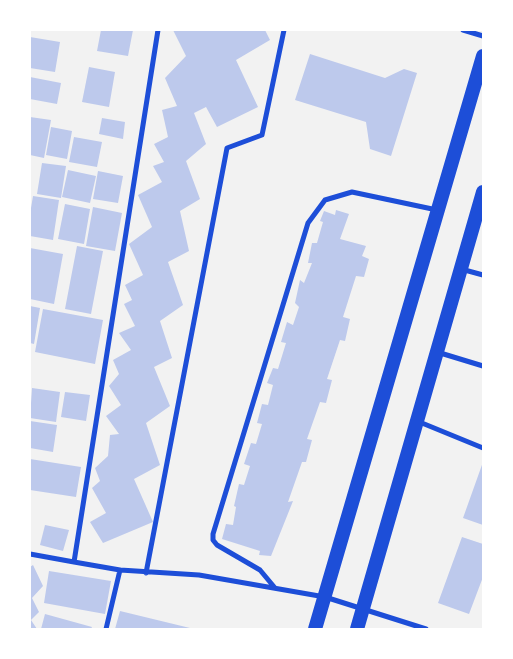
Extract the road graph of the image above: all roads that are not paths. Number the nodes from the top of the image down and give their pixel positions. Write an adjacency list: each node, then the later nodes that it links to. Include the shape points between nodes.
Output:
1 (158, 30): 15 (street)
2 (284, 30): 17 (street, via 262,135 227,148)
3 (463, 30): 4 (street)
4 (483, 36)
5 (483, 56): 7 (highway)
6 (483, 192): 8 (highway)
7 (438, 210): 18 (street, via 352,192 325,200 308,223 213,534 217,545 260,570); 19 (highway)
8 (461, 268): 9 (street); 10 (highway)
9 (483, 275)
10 (437, 352): 11 (street); 12 (highway)
11 (483, 366)
12 (417, 421): 13 (street); 20 (highway)
13 (483, 448)
14 (30, 554): 15 (street)
15 (74, 562): 16 (street)
16 (120, 570): 17 (street); 21 (street)
17 (146, 573): 18 (street, via 199,574)
18 (275, 588): 19 (street)
19 (325, 597): 20 (street); 22 (highway)
20 (363, 609): 23 (highway); 24 (street)
21 (106, 629)
22 (315, 629)
23 (357, 629)
24 (426, 629)

